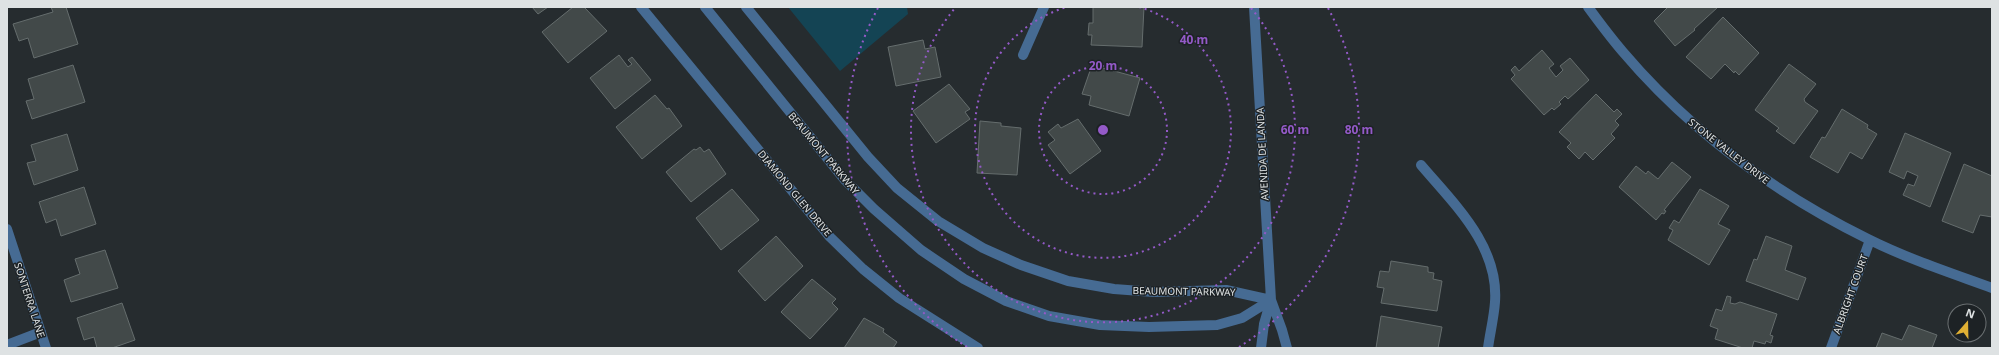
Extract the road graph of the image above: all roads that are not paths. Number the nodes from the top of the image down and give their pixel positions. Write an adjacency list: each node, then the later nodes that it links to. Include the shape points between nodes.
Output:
1 (642, 7): 16 (street, DIAMOND GLEN DRIVE, via 830,237 863,269 899,298)
2 (705, 7): 12 (street, BEAUMONT PARKWAY, via 845,180 874,209 921,250 964,279 1006,301 1049,316 1149,328 1217,325 1242,318)
3 (746, 7): 12 (street, BEAUMONT PARKWAY, via 868,157 897,188 938,222 984,248 1021,265 1068,281 1114,289 1154,292 1226,290)
4 (1044, 7): 7 (street)
5 (1254, 7): 12 (street, AVENIDA DE LANDA)
6 (1588, 7): 10 (street, STONE VALLEY DRIVE, via 1623,52 1702,132 1751,170 1800,203)
7 (1023, 55)
8 (1421, 165): 19 (street, via 1478,236 1489,257 1495,279 1495,302)
9 (7, 229): 13 (street, SONTERRA LANE)
10 (1870, 240): 11 (street, STONE VALLEY DRIVE, via 1925,264); 20 (street, ALBRIGHT COURT)
11 (1992, 288)
12 (1271, 300): 17 (street, AVENIDA DE LANDA); 18 (street, AVENIDA DE LANDA)
13 (41, 332): 14 (street); 15 (street, SONTERRA LANE)
14 (7, 345)
15 (46, 348)
16 (978, 348)
17 (1261, 348)
18 (1287, 348)
19 (1488, 348)
20 (1831, 348)

